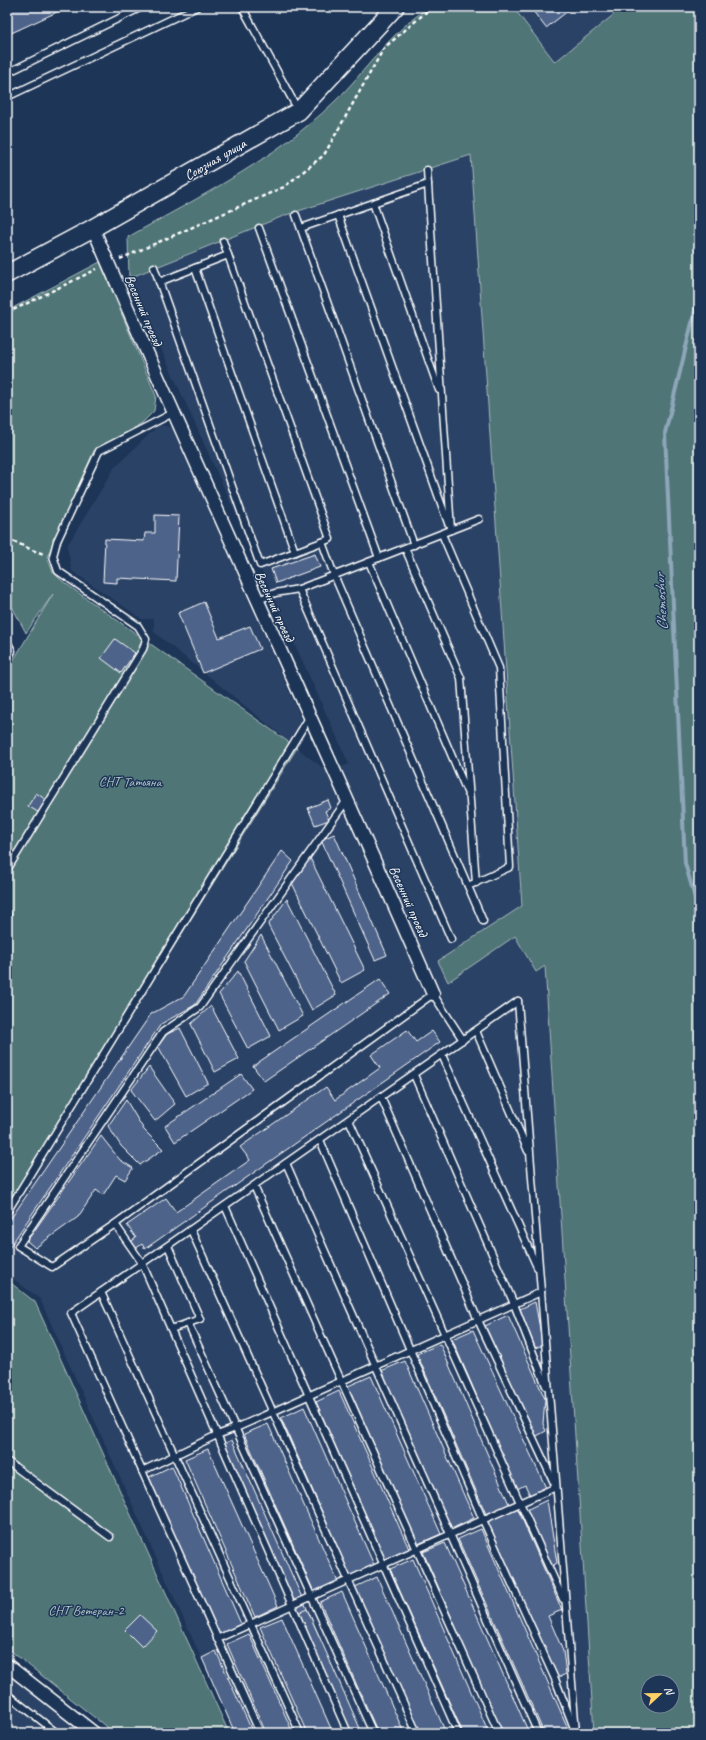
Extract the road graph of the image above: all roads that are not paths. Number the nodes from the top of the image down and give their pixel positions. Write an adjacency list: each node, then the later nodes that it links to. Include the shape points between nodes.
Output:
1 (142, 7): 5 (lane)
2 (197, 7): 6 (lane)
3 (242, 7): 7 (lane)
4 (395, 7): 7 (main road, Союзная улица)
5 (7, 73)
6 (7, 97)
7 (299, 111): 13 (main road, Союзная улица)
8 (427, 170): 9 (lane)
9 (428, 184): 10 (lane); 22 (lane)
10 (373, 203): 12 (lane); 22 (lane)
11 (296, 214): 15 (lane)
12 (338, 215): 15 (lane); 25 (lane)
13 (93, 228): 20 (main road, Союзная улица); 23 (street, Весенний проезд)
14 (259, 228): 31 (lane)
15 (301, 228): 28 (lane)
16 (223, 241): 17 (lane)
17 (228, 255): 19 (lane); 27 (lane, via 330,538)
18 (154, 268): 21 (lane)
19 (195, 268): 21 (lane); 30 (lane)
20 (7, 274)
21 (159, 282): 30 (lane, via 260,565)
22 (442, 398): 25 (lane)
23 (173, 413): 35 (street, Весенний проезд); 41 (lane, via 99,452 57,541 53,556 58,571 138,626 146,639 143,648)
24 (479, 519): 25 (lane)
25 (451, 530): 26 (lane)
26 (442, 534): 28 (lane); 42 (lane, via 499,668 510,866)
27 (322, 542): 30 (lane); 33 (lane)
28 (414, 545): 29 (lane)
29 (405, 548): 31 (lane); 40 (lane, via 461,678)
30 (295, 552)
31 (379, 558): 32 (lane)
32 (369, 562): 33 (lane); 40 (lane)
33 (334, 575): 34 (lane); 43 (lane)
34 (299, 589): 35 (lane, via 275,593); 45 (lane)
35 (256, 601): 38 (street, Весенний проезд)
36 (7, 641): 37 (lane, via 12,651)
37 (7, 660)
38 (310, 716): 39 (street, Весенний проезд); 58 (lane)
39 (348, 799): 46 (street, Весенний проезд); 59 (lane, via 200,1007 163,1032 18,1246 52,1267)
40 (470, 800): 42 (lane)
41 (7, 870)
42 (476, 882): 43 (lane)
43 (468, 886): 44 (lane)
44 (483, 921)
45 (450, 939)
46 (433, 994): 48 (lane); 59 (lane)
47 (476, 1031): 48 (lane); 54 (lane); 54 (lane, via 518,1001)
48 (463, 1040): 49 (lane)
49 (442, 1055): 50 (lane); 63 (lane)
50 (414, 1075): 51 (lane); 66 (lane)
51 (381, 1097): 52 (lane); 67 (lane)
52 (349, 1120): 53 (lane); 70 (lane)
53 (320, 1140): 55 (lane); 71 (lane)
54 (530, 1156): 63 (lane)
55 (286, 1163): 56 (lane); 72 (lane)
56 (254, 1186): 57 (lane); 73 (lane)
57 (226, 1206): 60 (lane); 75 (lane)
58 (7, 1212)
59 (115, 1224): 62 (lane)
60 (191, 1230): 61 (lane); 76 (lane)
61 (168, 1246): 62 (lane); 68 (lane, via 200,1319)
62 (142, 1263): 64 (lane); 69 (lane)
63 (539, 1272): 65 (lane)
64 (101, 1292): 79 (lane); 81 (lane, via 71,1313)
65 (541, 1292): 66 (lane); 74 (lane)
66 (514, 1304): 67 (lane); 74 (lane)
67 (478, 1320): 70 (lane); 82 (lane)
68 (188, 1323): 69 (lane); 77 (lane)
69 (171, 1329): 78 (lane)
70 (446, 1334): 71 (lane); 83 (lane)
71 (411, 1350): 72 (lane); 84 (lane)
72 (376, 1366): 73 (lane); 85 (lane)
73 (342, 1381): 75 (lane); 87 (lane)
74 (549, 1392): 82 (lane)
75 (309, 1395): 76 (lane); 88 (lane)
76 (273, 1412): 77 (lane); 89 (lane)
77 (236, 1428): 78 (lane); 90 (lane)
78 (217, 1435): 79 (lane); 92 (lane)
79 (175, 1456): 81 (lane); 93 (lane)
80 (7, 1461): 86 (lane)
81 (142, 1471): 94 (lane)
82 (556, 1487): 83 (lane); 91 (lane)
83 (520, 1504): 84 (lane); 91 (lane)
84 (483, 1520): 85 (lane); 107 (lane, via 555,1679)
85 (450, 1535): 87 (lane); 106 (lane)
86 (110, 1537)
87 (417, 1550): 88 (lane); 105 (lane)
88 (384, 1566): 89 (lane); 104 (lane)
89 (349, 1582): 90 (lane); 103 (lane)
90 (312, 1598): 92 (lane); 102 (lane)
91 (565, 1604): 107 (lane)
92 (292, 1607): 93 (lane); 101 (lane)
93 (251, 1625): 94 (lane); 100 (lane)
94 (218, 1639): 99 (lane)
95 (7, 1665): 98 (street)
96 (7, 1694): 97 (lane)
97 (57, 1733)
98 (94, 1733)
99 (260, 1733)
100 (300, 1733)
101 (348, 1733)
102 (373, 1733)
103 (417, 1733)
104 (458, 1733)
105 (499, 1733)
106 (538, 1733)
107 (576, 1733)

